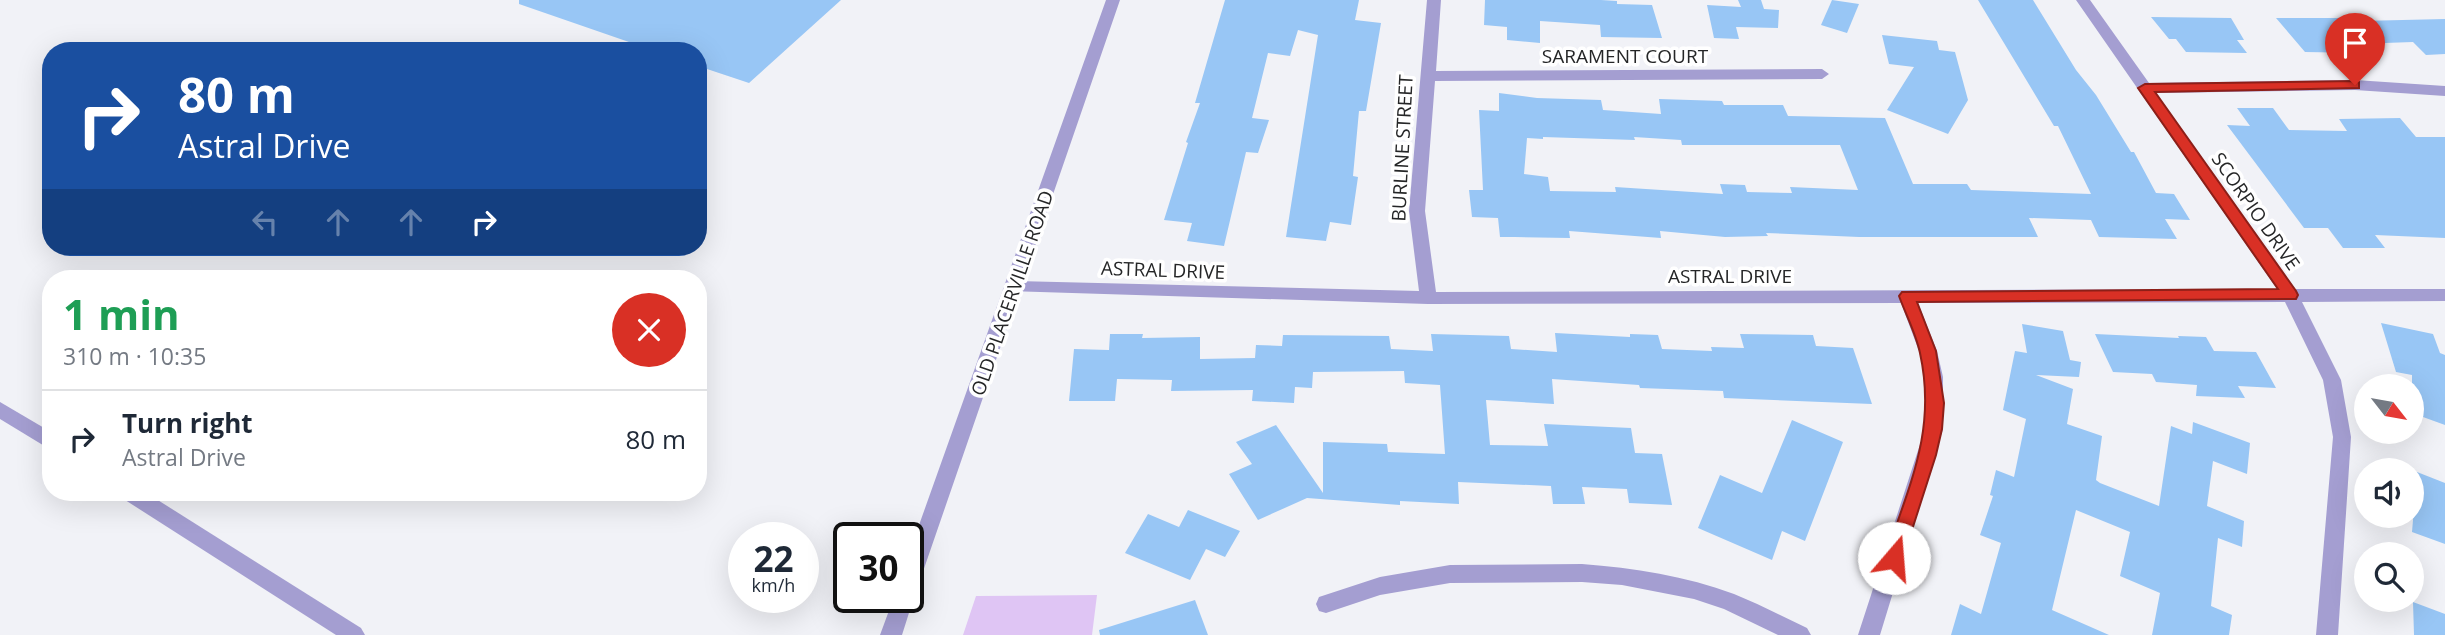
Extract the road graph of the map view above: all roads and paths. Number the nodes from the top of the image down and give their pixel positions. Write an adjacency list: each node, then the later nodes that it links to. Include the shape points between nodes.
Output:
1 (1113, 0): 8 (street, OLD PLACERVILLE ROAD)
2 (1434, 0): 5 (street, BURLINE STREET)
3 (2083, 0): 6 (street, SCORPIO DRIVE)
4 (1822, 74): 5 (street, SARAMENT COURT)
5 (1427, 76): 12 (street, BURLINE STREET, via 1417,211)
6 (2145, 88): 7 (street, via 2355,85); 9 (street, SCORPIO DRIVE)
7 (2445, 91)
8 (1014, 287): 12 (street, ASTRAL DRIVE); 16 (street, OLD PLACERVILLE ROAD)
9 (2290, 295): 10 (street, ASTRAL DRIVE); 11 (street, ASTRAL DRIVE); 23 (street, SCORPIO DRIVE, via 2332,380 2342,437)
10 (2445, 295)
11 (1907, 296): 12 (street, ASTRAL DRIVE); 22 (street, via 1934,377 1934,429)
12 (1428, 298)
13 (0, 409): 14 (street)
14 (42, 436)
15 (143, 501): 19 (street)
16 (924, 541)
17 (1326, 604): 21 (street, via 1426,577 1582,573 1694,590)
18 (899, 613): 20 (street)
19 (354, 635)
20 (891, 635)
21 (1800, 635)
22 (1869, 635)
23 (2327, 635)

